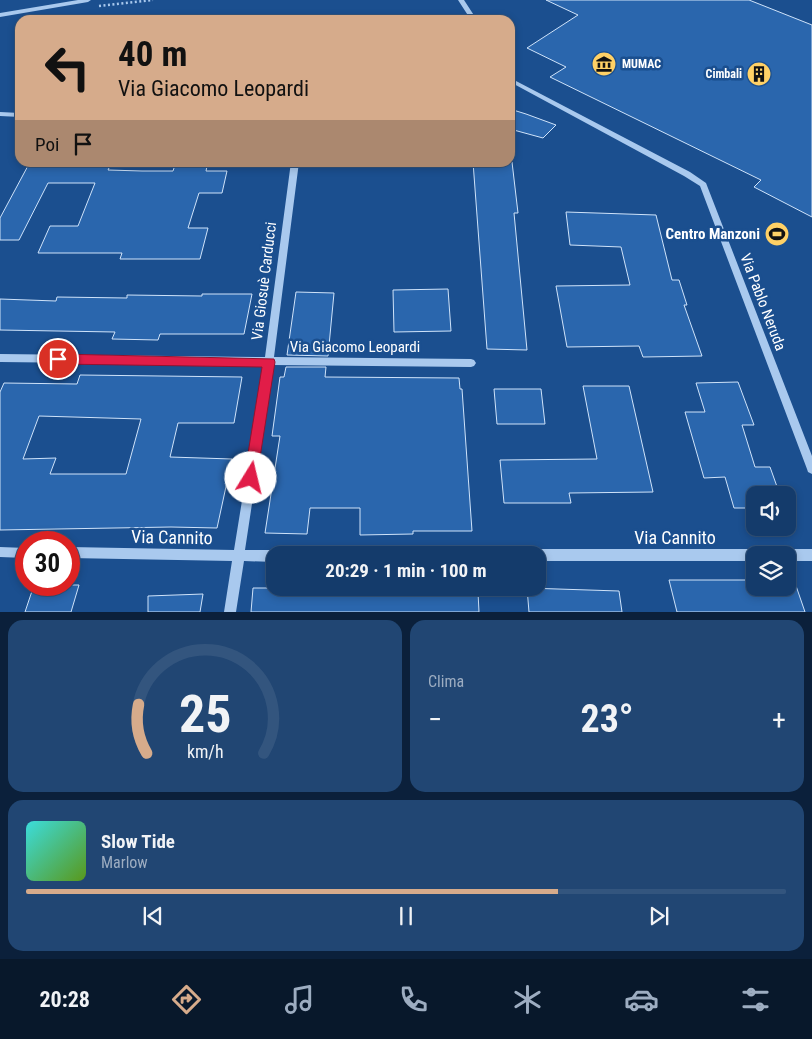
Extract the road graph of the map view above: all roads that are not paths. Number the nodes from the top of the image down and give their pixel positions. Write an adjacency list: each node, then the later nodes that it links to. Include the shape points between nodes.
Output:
1 (88, 0): 3 (street)
2 (461, 0): 5 (street)
3 (44, 3): 4 (street)
4 (0, 14)
5 (471, 15)
6 (515, 83): 13 (street, Via Pablo Neruda, via 703,185)
7 (0, 114): 8 (street)
8 (15, 114)
9 (294, 167): 11 (street, Via Giosuè Carducci)
10 (0, 358): 11 (street, Via Giacomo Leopardi)
11 (269, 362): 12 (street, Via Giacomo Leopardi); 19 (street, Via Giosuè Carducci)
12 (470, 363)
13 (812, 469)
14 (0, 552): 15 (street)
15 (15, 553)
16 (80, 553): 19 (street, Via Cannito)
17 (546, 555): 18 (street, Via Cannito)
18 (812, 555)
19 (239, 556): 20 (street, Via Cannito); 21 (street, Via Giosuè Carducci)
20 (266, 556)
21 (230, 612)

